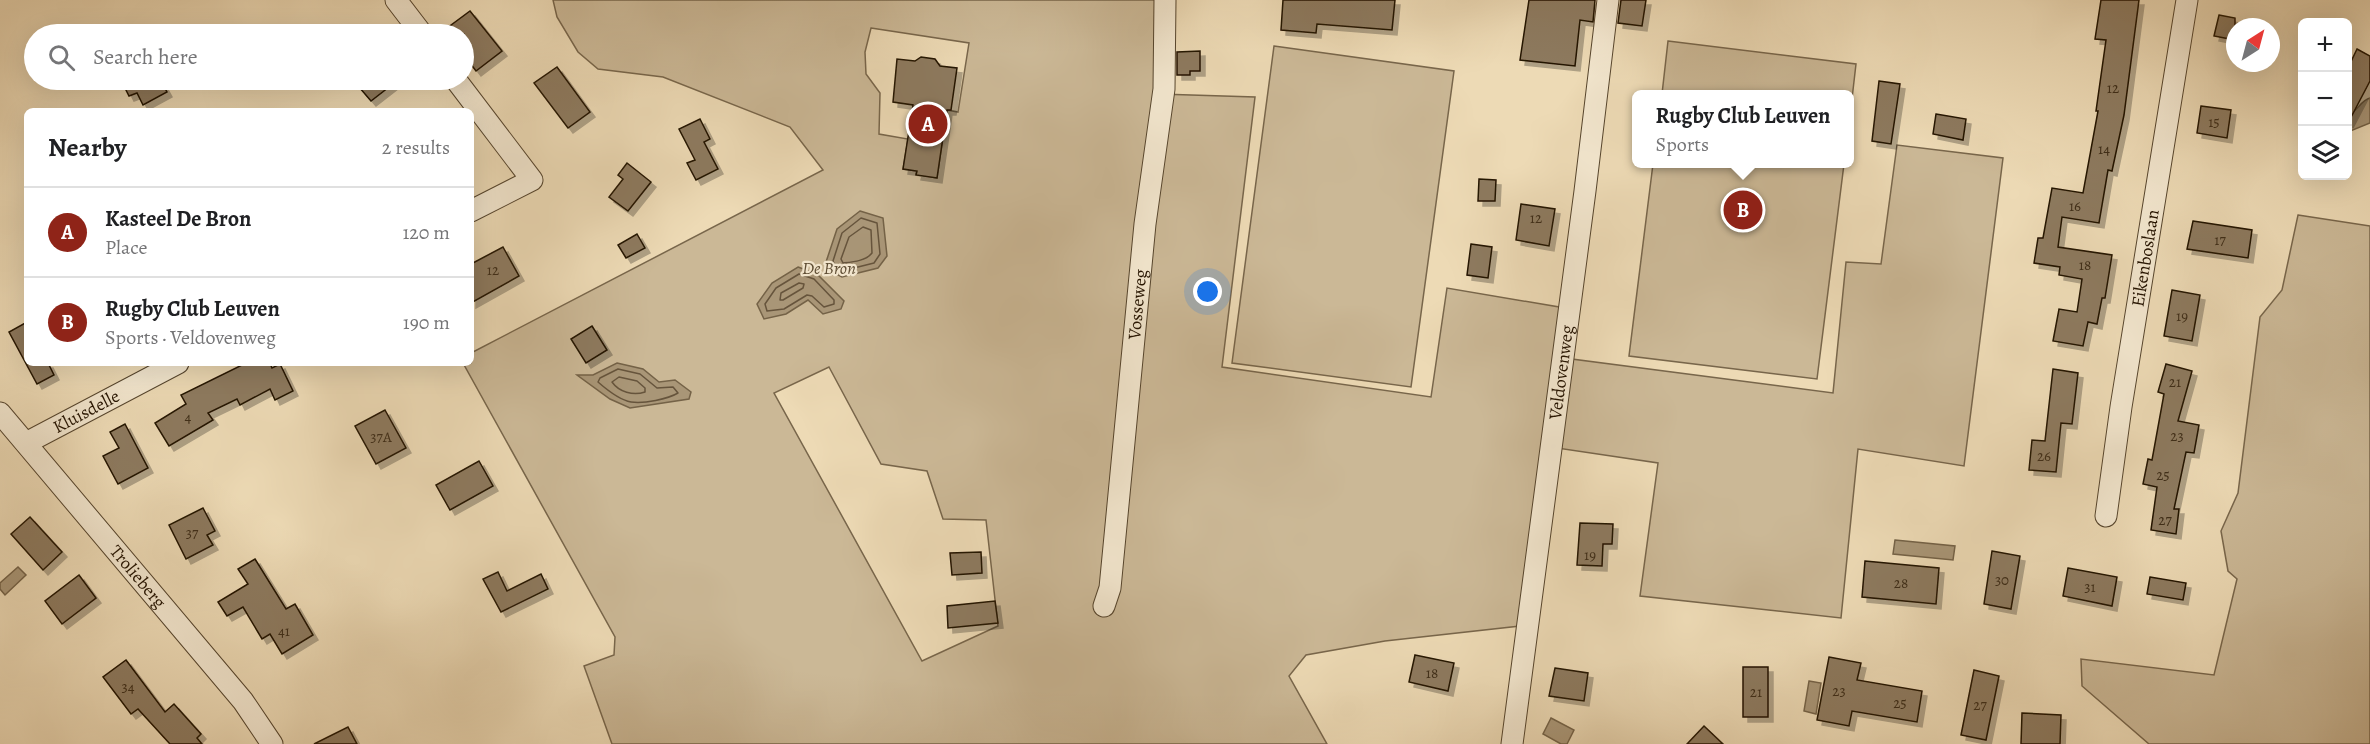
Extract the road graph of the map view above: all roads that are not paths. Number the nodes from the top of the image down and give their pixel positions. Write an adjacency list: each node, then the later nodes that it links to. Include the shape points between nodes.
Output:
1 (396, 0): 5 (street)
2 (1165, 0): 12 (street, Vosseweg, via 1164,89 1145,224 1110,588)
3 (1608, 0): 14 (street, Veldovenweg)
4 (2187, 0): 11 (street, Eikenboslaan)
5 (414, 24)
6 (464, 90): 7 (street, via 532,180)
7 (474, 209)
8 (172, 366): 10 (street, Kluisdelle)
9 (0, 413): 10 (street, Trolieberg)
10 (26, 443): 13 (street, Trolieberg, via 243,701)
11 (2106, 516)
12 (1104, 606)
13 (272, 744)
14 (1512, 744)

